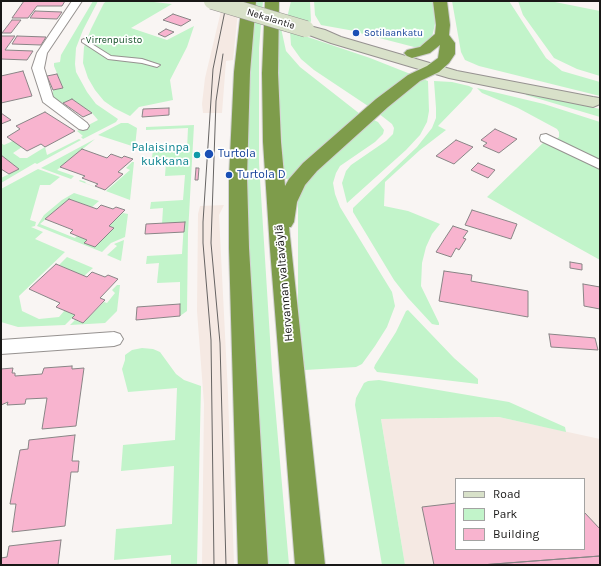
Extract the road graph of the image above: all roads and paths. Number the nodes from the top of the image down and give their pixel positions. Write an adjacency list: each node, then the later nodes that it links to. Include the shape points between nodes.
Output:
1 (77, 1): 13 (street, via 42,53 38,68 46,99)
2 (212, 1): 6 (main road, Nekalantie, bridge)
3 (249, 1): 19 (highway, via 242,72 238,176 239,256)
4 (272, 1): 16 (highway, Hervannan valtaväylä, via 272,142)
5 (440, 1): 7 (highway)
6 (313, 31): 9 (main road); 11 (main road, via 336,40)
7 (442, 35): 9 (highway, via 424,50); 11 (highway, via 448,43 447,54)
8 (84, 41): 10 (lane, via 110,58)
9 (412, 53): 11 (main road)
10 (157, 65)
11 (438, 65): 12 (main road, via 545,87); 16 (highway, via 414,78 382,103 321,156 296,183 287,202)
12 (596, 102)
13 (83, 126)
14 (546, 138): 15 (street)
15 (600, 165)
16 (280, 249): 20 (highway, Hervannan valtaväylä)
17 (114, 339): 18 (street)
18 (1, 347)
19 (253, 565)
20 (310, 565)

